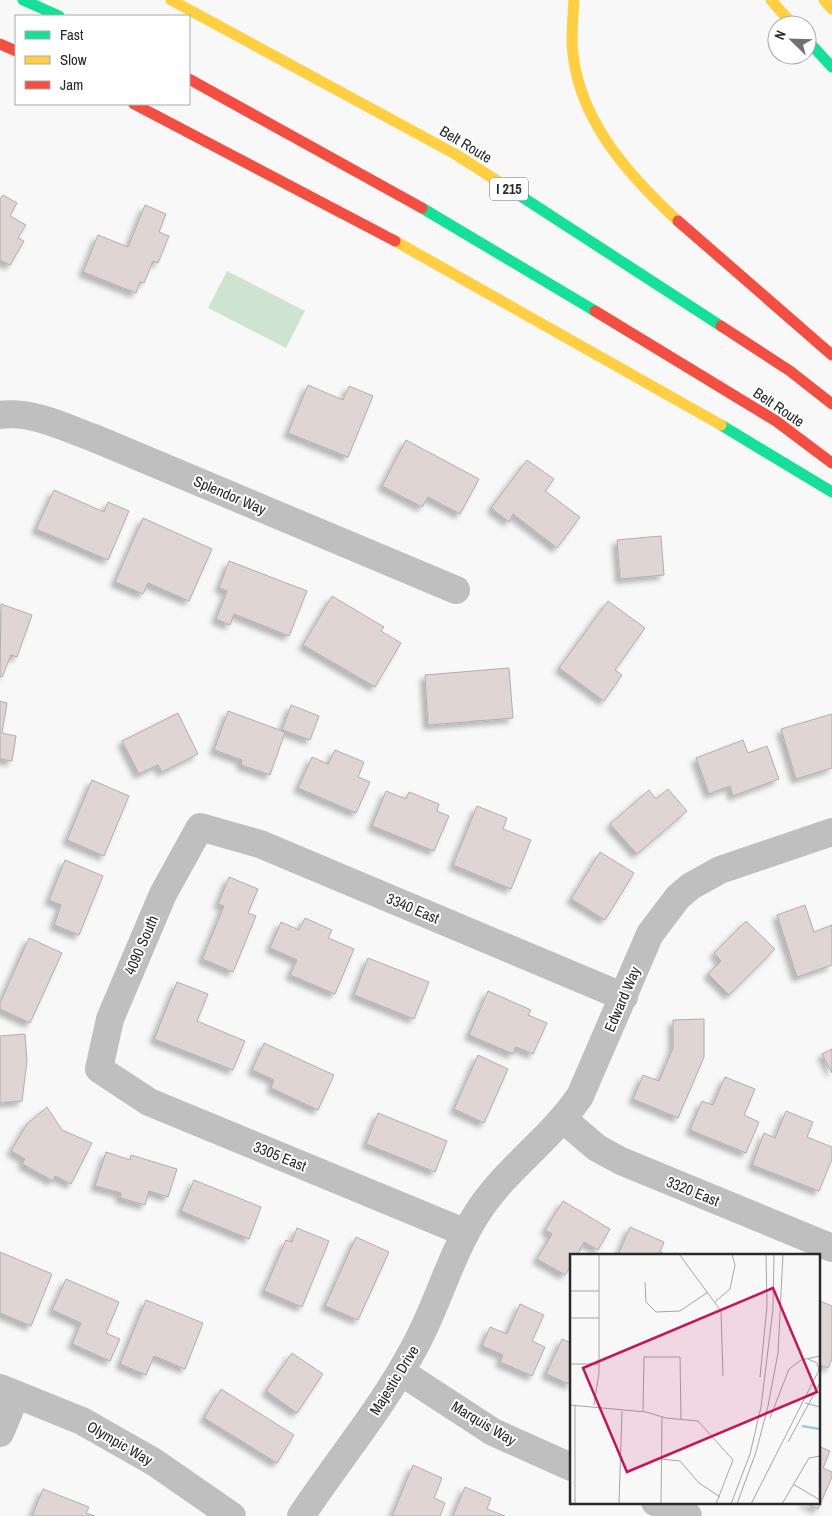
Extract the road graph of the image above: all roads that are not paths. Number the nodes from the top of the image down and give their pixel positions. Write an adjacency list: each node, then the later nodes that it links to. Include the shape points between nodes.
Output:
1 (23, 0): 7 (main road)
2 (171, 0): 16 (main road, Belt Route / I 215, via 455,154 790,371)
3 (574, 0): 15 (main road, via 572,38 579,83 595,125 619,164 703,244)
4 (770, 0): 8 (main road)
5 (824, 0): 6 (main road)
6 (832, 9)
7 (58, 15)
8 (784, 15)
9 (0, 44): 10 (main road)
10 (15, 51)
11 (817, 51): 12 (main road)
12 (832, 67)
13 (190, 80): 18 (main road, Belt Route, via 441,218 776,421)
14 (136, 105): 19 (main road, via 404,246 754,442)
15 (832, 355)
16 (832, 404)
17 (0, 415): 20 (street, Splendor Way, via 10,413 46,421 94,438)
18 (832, 463)
19 (832, 492)
20 (456, 590)
21 (200, 827): 23 (street, 3340 East, via 260,844); 24 (street, 4090 South, via 163,894 110,1019)
22 (832, 832): 23 (street, Edward Way, via 736,864 691,886 668,908 650,934)
23 (624, 997): 25 (street, Edward Way, via 587,1080)
24 (100, 1069): 26 (street, 3305 East, via 150,1102)
25 (563, 1120): 26 (street, Edward Way, via 499,1182); 27 (street, 3320 East, via 597,1148 621,1161)
26 (466, 1233): 28 (street, Majestic Drive, via 427,1324)
27 (832, 1248)
28 (401, 1372): 31 (street, Marquis Way, via 493,1432); 34 (street, Majestic Drive)
29 (8, 1391): 30 (street); 33 (street, Olympic Way, via 90,1426 154,1462)
30 (0, 1433)
31 (570, 1466)
32 (660, 1504): 35 (street)
33 (232, 1516)
34 (301, 1516)
35 (688, 1516)

